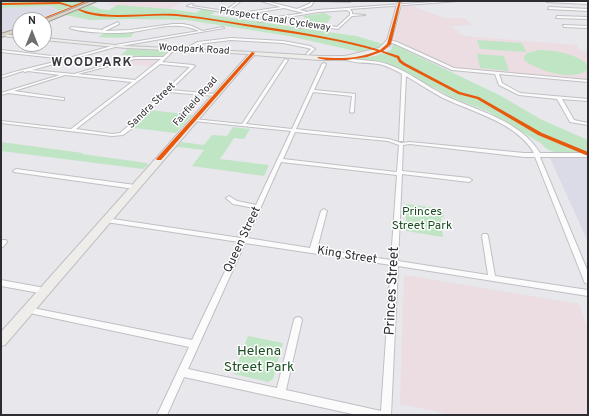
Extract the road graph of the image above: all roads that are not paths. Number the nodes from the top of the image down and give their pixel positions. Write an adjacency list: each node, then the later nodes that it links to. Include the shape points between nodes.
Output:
1 (89, 1): 14 (highway)
2 (95, 1): 14 (highway)
3 (240, 1): 19 (street)
4 (262, 1): 13 (street)
5 (313, 1): 17 (street, via 310,5)
6 (317, 1): 7 (street)
7 (350, 1)
8 (458, 1): 12 (street)
9 (547, 1): 10 (street)
10 (588, 2)
11 (192, 4): 19 (street, via 188,6)
12 (399, 4): 16 (street); 41 (main road)
13 (284, 7): 17 (street); 19 (street, via 244,14)
14 (76, 8): 23 (highway); 24 (highway)
15 (550, 8): 18 (street)
16 (348, 9): 20 (street); 21 (street)
17 (297, 10): 20 (street)
18 (588, 10)
19 (225, 12)
20 (308, 13): 27 (street)
21 (351, 15): 22 (street); 31 (street, via 338,28 312,24)
22 (364, 15)
23 (52, 17)
24 (52, 17)
25 (556, 17): 26 (street)
26 (588, 18)
27 (259, 21)
28 (118, 23): 36 (street)
29 (79, 24): 36 (street, via 71,28)
30 (153, 24): 34 (street)
31 (300, 26)
32 (564, 26): 33 (street)
33 (588, 27)
34 (148, 28): 36 (street, via 124,32); 37 (street, via 177,25)
35 (223, 28): 37 (street)
36 (103, 31)
37 (201, 31): 42 (street)
38 (254, 36): 40 (street)
39 (52, 40): 42 (main road, Woodpark Road)
40 (252, 40): 44 (street, via 201,42); 47 (street, via 312,48)
41 (389, 41): 49 (main road, Woodpark Road, via 389,45 379,50); 57 (street, via 450,68)
42 (115, 46): 43 (main road, Woodpark Road); 50 (street)
43 (173, 49): 44 (main road, Woodpark Road); 48 (street)
44 (184, 50): 46 (main road, Woodpark Road)
45 (1, 51): 50 (street)
46 (253, 53): 49 (main road, Woodpark Road); 66 (main road, Fairfield Road)
47 (308, 54)
48 (163, 58): 52 (street); 58 (street, via 135,58)
49 (346, 58): 56 (street, via 381,64)
50 (69, 59): 54 (street)
51 (286, 60): 74 (street)
52 (159, 63): 60 (street); 62 (street, Sandra Street, via 193,66)
53 (324, 64): 63 (street, Queen Street)
54 (29, 70): 55 (street); 59 (street)
55 (64, 74): 58 (street); 64 (street)
56 (404, 74): 77 (street, Princes Street); 79 (street, via 442,96 486,114 522,136 533,146)
57 (497, 74): 61 (street); 67 (street, via 500,84 516,93)
58 (73, 75): 60 (street)
59 (1, 77)
60 (136, 80): 75 (street)
61 (587, 82)
62 (167, 91): 66 (street); 75 (street, Sandra Street, via 121,134)
63 (311, 91): 70 (street, via 354,96); 76 (street, Queen Street)
64 (8, 92): 65 (street); 68 (street)
65 (1, 94)
66 (215, 95): 71 (main road, Fairfield Road)
67 (558, 98): 69 (street); 73 (street, via 572,121)
68 (63, 99)
69 (588, 100)
70 (352, 112)
71 (194, 120): 74 (street); 84 (main road, Fairfield Road)
72 (1, 122): 75 (street, Sandra Street)
73 (588, 124)
74 (243, 125): 76 (street)
75 (72, 130)
76 (293, 130): 77 (street); 80 (street, Queen Street)
77 (401, 142): 79 (street); 82 (street, Princes Street)
78 (587, 155): 79 (street)
79 (536, 156): 94 (street)
80 (280, 160): 82 (street); 86 (street, Queen Street)
81 (16, 171): 84 (street)
82 (399, 173): 83 (street); 92 (street, Princes Street)
83 (469, 180)
84 (135, 187): 88 (main road, Fairfield Road)
85 (230, 198): 86 (street, via 235,203)
86 (258, 206): 90 (street, Queen Street)
87 (324, 211): 91 (street)
88 (106, 220): 90 (street, King Street); 96 (main road, Fairfield Road)
89 (485, 236): 93 (street)
90 (242, 240): 91 (street, King Street); 101 (street, Queen Street)
91 (313, 250): 92 (street, King Street)
92 (394, 263): 93 (street, King Street); 106 (street, Princes Street)
93 (492, 279): 97 (street, King Street)
94 (588, 281)
95 (1, 283): 96 (street)
96 (44, 291): 98 (main road, Fairfield Road)
97 (588, 293)
98 (28, 310): 100 (main road, Fairfield Road); 101 (street)
99 (298, 320): 103 (street)
100 (1, 341)
101 (194, 344): 102 (street, Queen Street)
102 (181, 372): 103 (street); 104 (street, Queen Street)
103 (280, 394): 105 (street)
104 (162, 415)
105 (379, 415)
106 (386, 415)

